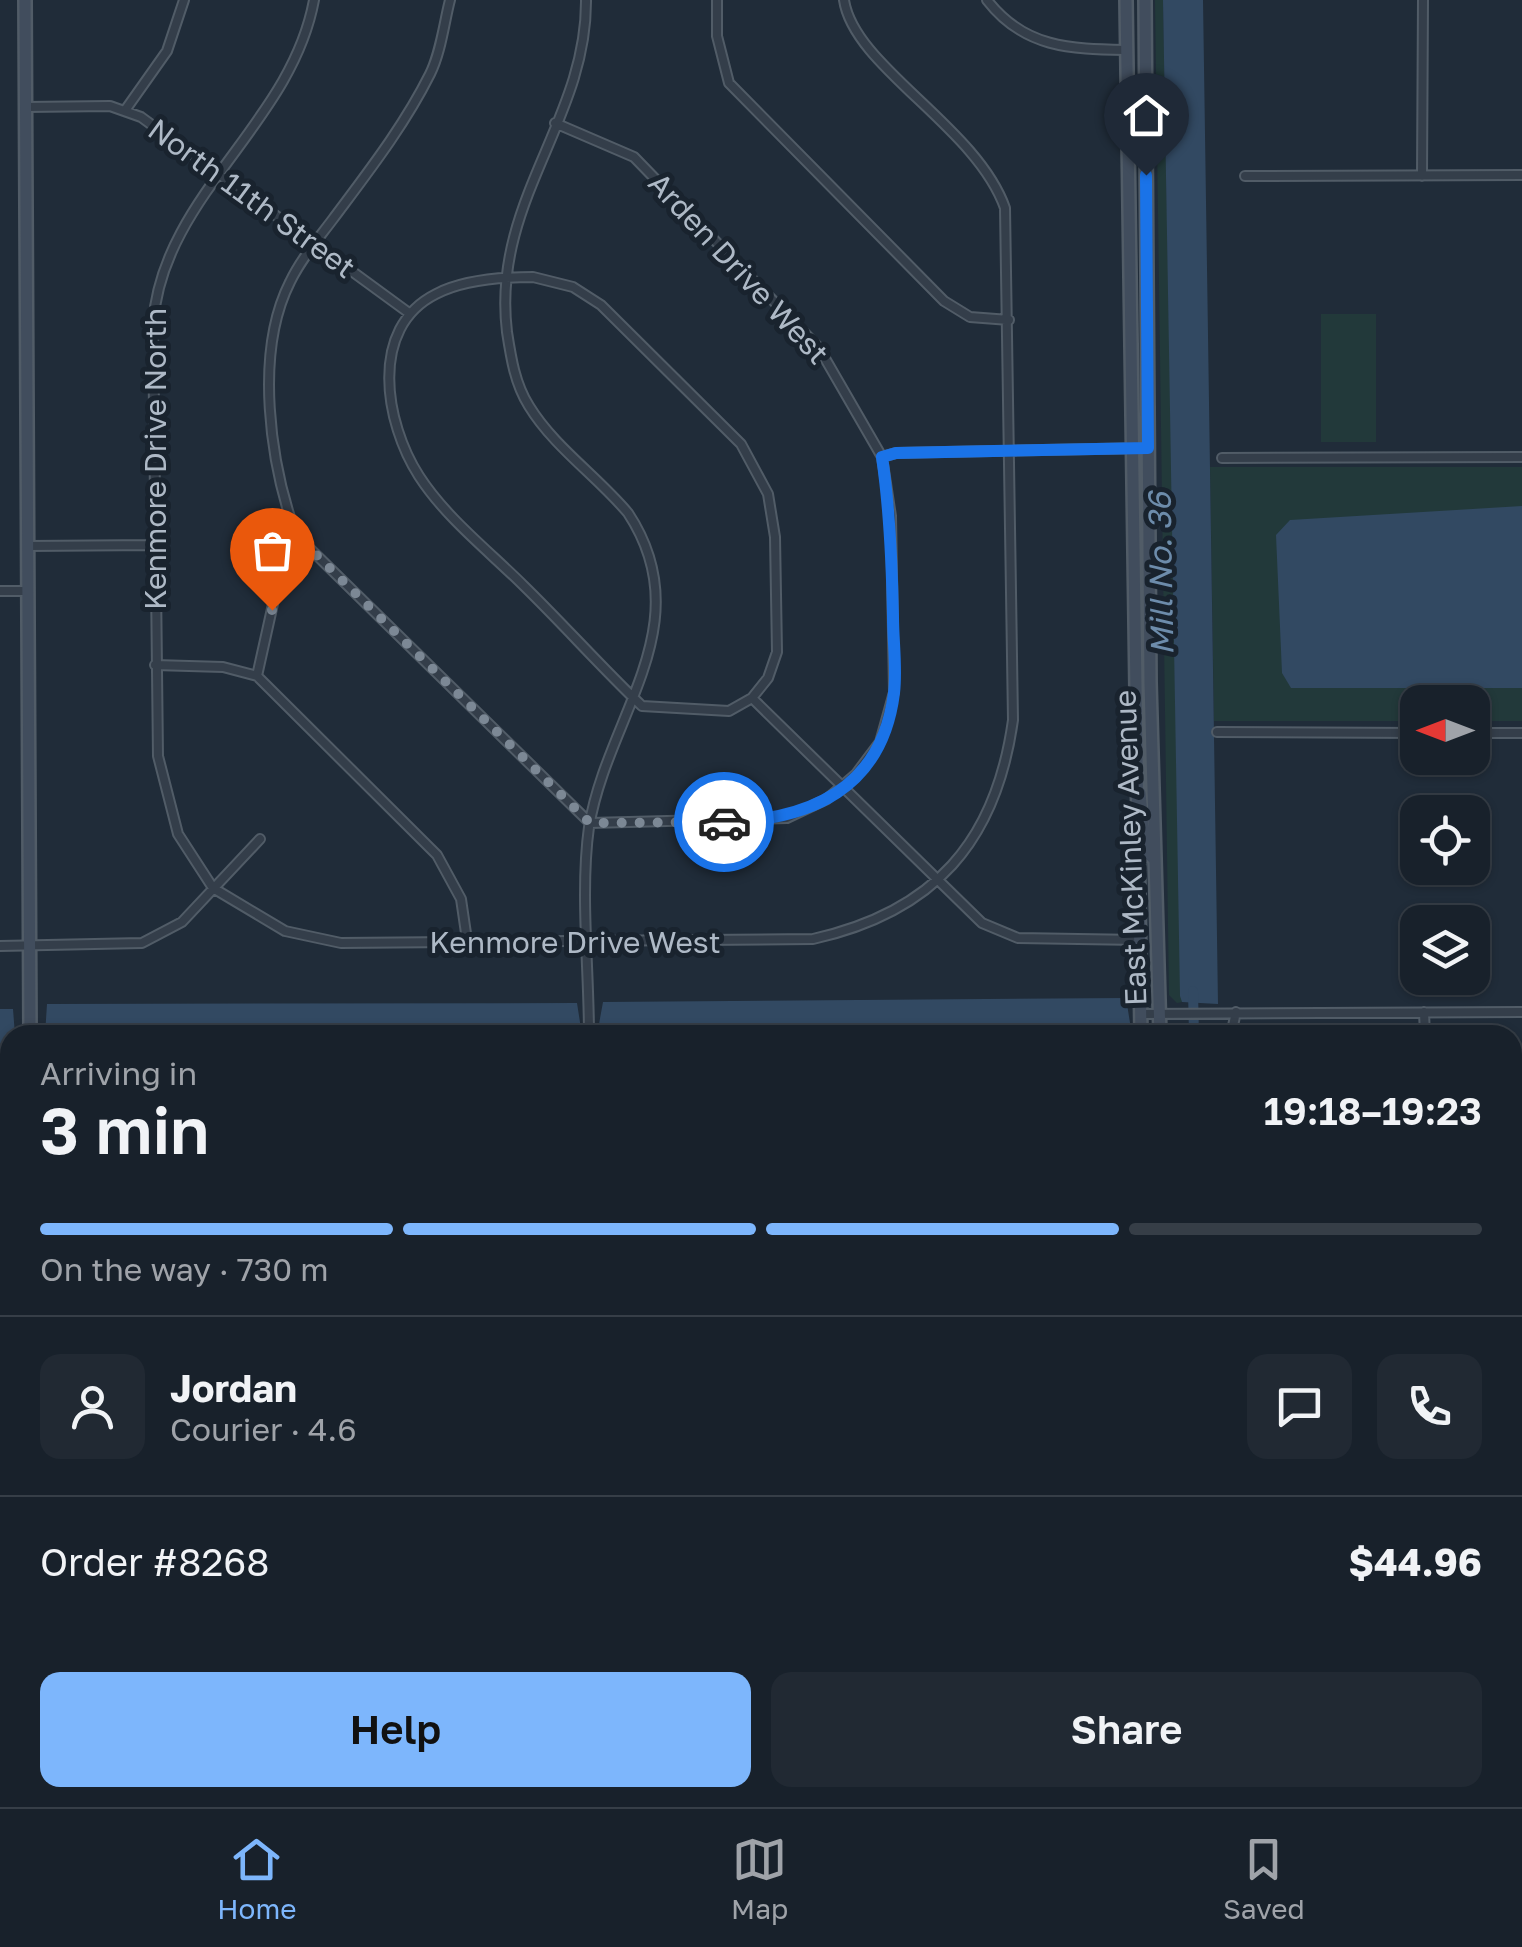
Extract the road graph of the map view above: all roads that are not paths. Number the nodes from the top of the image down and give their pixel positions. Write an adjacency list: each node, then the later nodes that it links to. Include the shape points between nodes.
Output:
1 (25, 0): 14 (main road)
2 (184, 0): 15 (street, via 167,51)
3 (314, 0): 17 (street, Kenmore Drive North, via 276,97)
4 (450, 0): 22 (street, via 432,70)
5 (586, 0): 16 (street, via 580,55)
6 (717, 0): 25 (street, via 717,36 730,83 944,301 970,317)
7 (844, 0): 25 (street, via 864,44 979,156 997,185 1008,235)
8 (987, 0): 12 (street, via 1018,32 1044,44)
9 (1126, 0): 12 (main road, East McKinley Avenue)
10 (1145, 0): 18 (main road, East McKinley Avenue)
11 (1422, 0): 21 (street)
12 (1126, 50): 13 (main road, East McKinley Avenue)
13 (1126, 95): 18 (main road, via 1136,107); 26 (main road, East McKinley Avenue)
14 (26, 107): 15 (street, North 11th Street); 34 (main road)
15 (126, 109): 17 (street, North 11th Street)
16 (555, 123): 23 (street, via 520,205); 29 (street, Arden Drive West, via 634,157 819,348)
17 (220, 174): 22 (street, North 11th Street); 33 (street, Kenmore Drive North, via 167,253 154,301)
18 (1146, 175): 27 (main road, East McKinley Avenue)
19 (1522, 175): 21 (street)
20 (1244, 176): 21 (street)
21 (1422, 176)
22 (316, 242): 24 (street, North 11th Street); 32 (street, via 281,303 272,361 276,468)
23 (505, 279): 24 (street, via 448,288); 39 (street, via 512,360 527,403 621,504 648,549 656,626); 40 (street, via 546,278 588,294 751,458 773,516 777,652)
24 (410, 313): 39 (street, via 392,350 389,376 396,430 407,456 437,500)
25 (1010, 320): 28 (street)
26 (1130, 448): 27 (street); 28 (street); 45 (main road, East McKinley Avenue)
27 (1148, 448): 49 (main road, East McKinley Avenue)
28 (1010, 450): 29 (street); 50 (street, via 1008,755 989,812)
29 (882, 457): 46 (street, Arden Drive West, via 891,516 894,692 880,742)
30 (1522, 457): 31 (street)
31 (1222, 458)
32 (296, 535): 38 (street, via 279,577); 47 (street)
33 (154, 545): 34 (street); 37 (street, Kenmore Drive North)
34 (28, 546): 36 (main road)
35 (0, 591): 36 (street)
36 (29, 591): 56 (main road)
37 (155, 666): 38 (street, via 223,667); 51 (street, Kenmore Drive North, via 158,756 178,834)
38 (257, 676): 52 (street, via 437,855 461,899)
39 (633, 698): 40 (street, via 652,710 730,711); 47 (street)
40 (752, 698): 46 (street)
41 (1216, 732): 42 (street)
42 (1400, 732)
43 (1490, 733): 44 (street)
44 (1522, 733)
45 (1134, 775): 49 (main road, via 1144,805 1146,850); 53 (main road, East McKinley Avenue)
46 (843, 787): 47 (street, Arden Drive West, via 806,812 766,821); 50 (street)
47 (590, 823): 54 (street)
48 (260, 839): 51 (street)
49 (1155, 860): 60 (main road, East McKinley Avenue)
50 (937, 884): 53 (street, via 982,922 1018,938); 54 (street, Kenmore Drive West, via 867,925 814,939)
51 (213, 888): 52 (street, Kenmore Drive West, via 285,930 341,943); 56 (street, via 182,922 142,943)
52 (468, 940): 54 (street, Kenmore Drive West)
53 (1140, 940): 61 (main road, East McKinley Avenue)
54 (589, 942): 63 (street)
55 (0, 946): 56 (street)
56 (30, 946): 62 (main road)
57 (1236, 1012): 58 (street); 60 (street); 66 (street)
58 (1424, 1012): 59 (street); 67 (street)
59 (1522, 1012)
60 (1160, 1013): 61 (street); 65 (main road, East McKinley Avenue)
61 (1141, 1014): 64 (main road, East McKinley Avenue)
62 (30, 1025)
63 (589, 1025)
64 (1141, 1025)
65 (1160, 1025)
66 (1233, 1025)
67 (1425, 1025)

